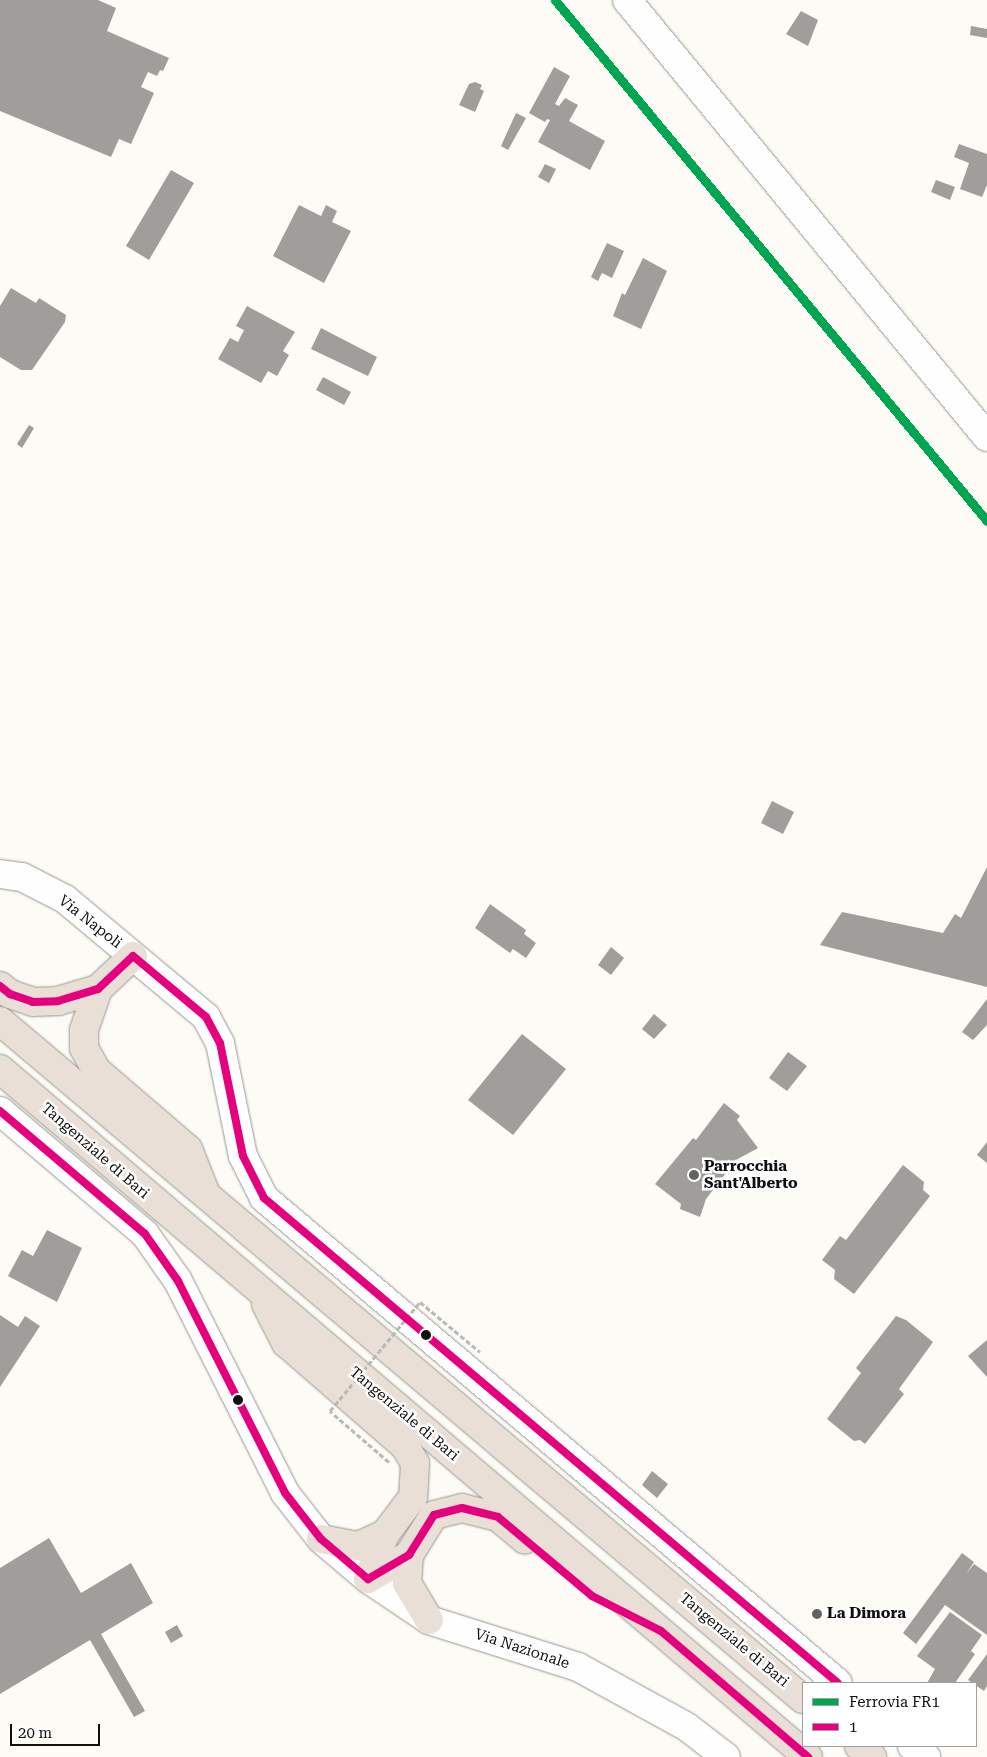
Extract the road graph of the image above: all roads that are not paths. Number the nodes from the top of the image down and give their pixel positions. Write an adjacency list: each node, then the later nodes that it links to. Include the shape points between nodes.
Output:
1 (628, 0): 2 (street)
2 (987, 436)
3 (0, 874): 4 (street, Via Napoli, via 22,877 65,899)
4 (133, 956): 6 (highway); 18 (street, Via Napoli, via 206,1017 220,1043 243,1156 264,1198)
5 (0, 986): 6 (highway, via 10,994 33,1002 58,1001)
6 (98, 989): 10 (highway, via 84,1030 84,1048 96,1070 188,1149)
7 (0, 1021): 10 (highway, Tangenziale di Bari)
8 (0, 1069): 11 (highway, Tangenziale di Bari)
9 (0, 1111): 13 (street, via 145,1234 178,1281 285,1492)
10 (207, 1196): 19 (highway, Tangenziale di Bari)
11 (261, 1294): 12 (highway, via 286,1343 405,1446 414,1463 413,1498); 17 (highway, Tangenziale di Bari)
12 (385, 1534): 13 (highway, via 358,1546); 15 (highway)
13 (322, 1539): 15 (street, Via Nazionale)
14 (409, 1555): 15 (highway); 16 (highway, via 407,1583); 17 (highway, via 434,1515 462,1508 498,1517 592,1596)
15 (368, 1579): 16 (street, Via Nazionale)
16 (429, 1620): 22 (street, Via Nazionale, via 578,1667 687,1728)
17 (661, 1631): 23 (highway, Tangenziale di Bari)
18 (837, 1682)
19 (802, 1698)
20 (860, 1747): 24 (highway)
21 (913, 1747): 25 (street)
22 (726, 1757)
23 (808, 1757)
24 (872, 1757)
25 (926, 1757)

